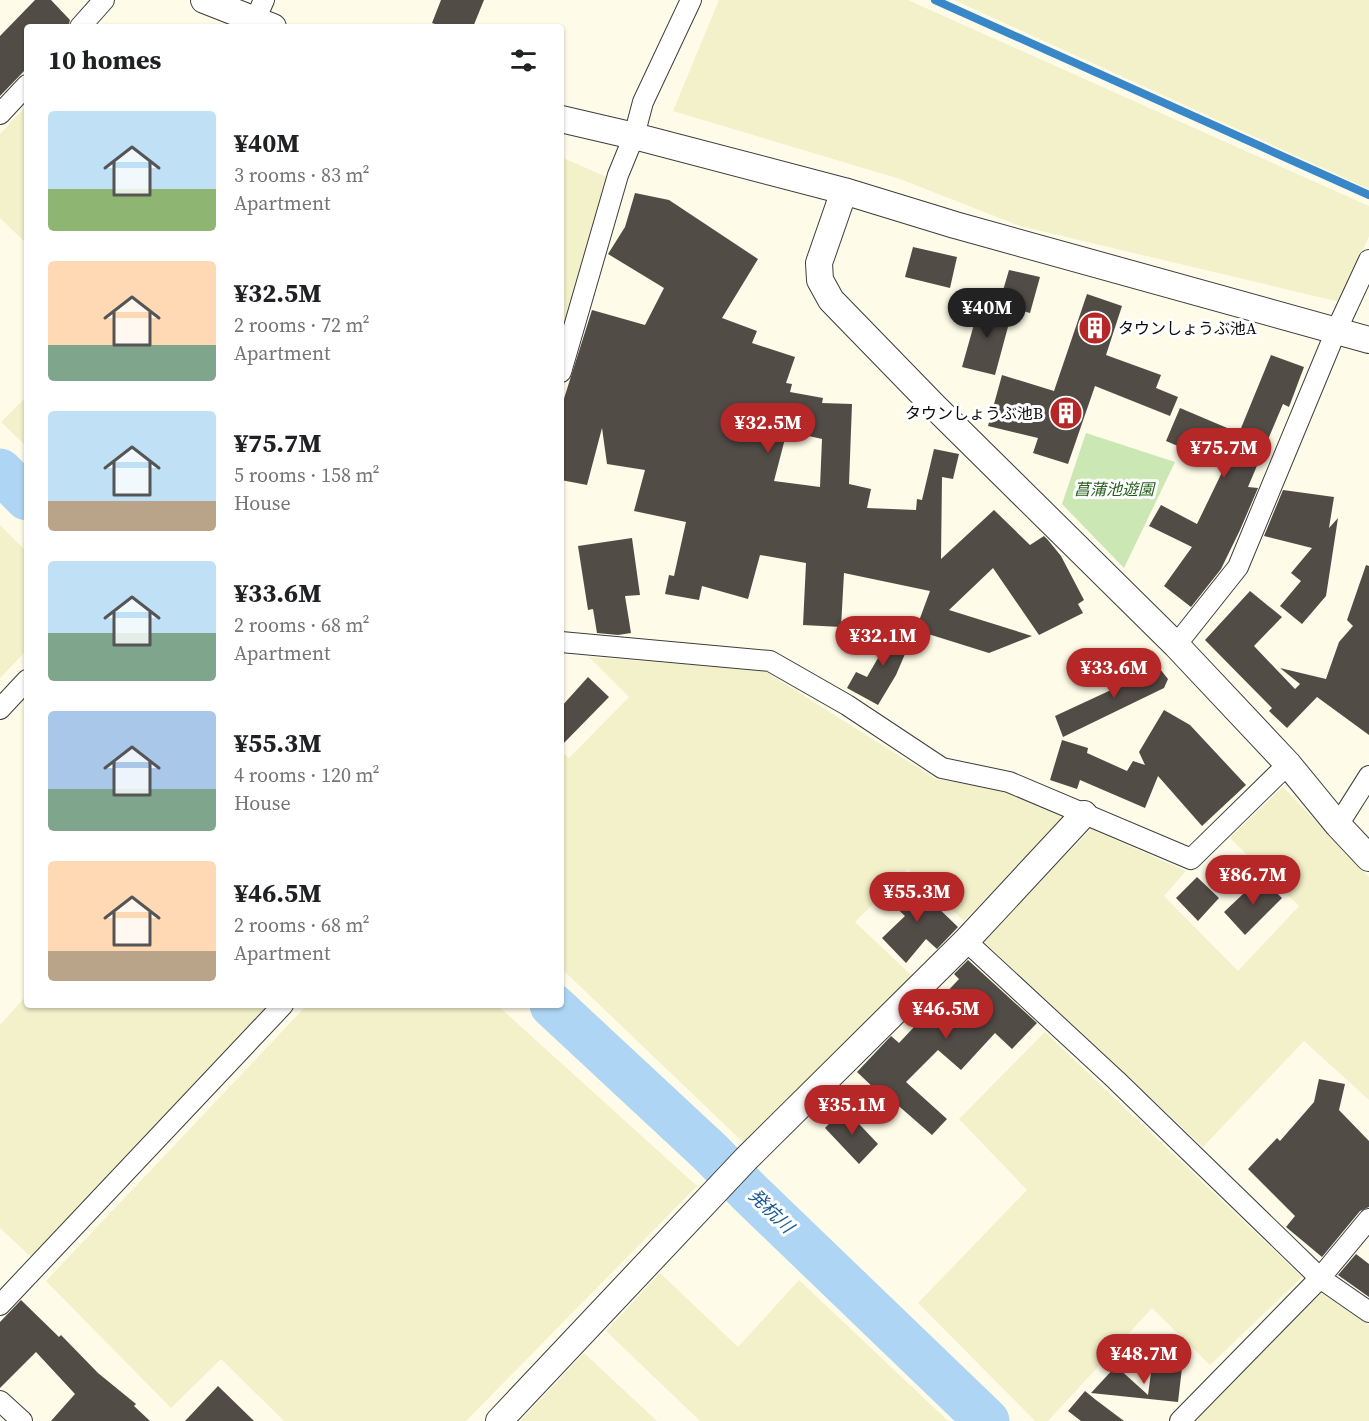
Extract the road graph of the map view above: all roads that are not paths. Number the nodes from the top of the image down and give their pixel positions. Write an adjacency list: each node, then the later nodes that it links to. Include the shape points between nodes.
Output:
1 (104, 0): 5 (street)
2 (204, 0): 4 (street)
3 (691, 0): 9 (street, via 643,102)
4 (264, 16)
5 (83, 24)
6 (24, 87): 7 (street)
7 (0, 114)
8 (564, 120): 9 (street)
9 (634, 135): 10 (street); 14 (street, via 618,175)
10 (844, 191): 12 (street); 16 (street, via 819,263 820,280 831,300)
11 (1369, 260): 12 (street)
12 (1336, 331): 13 (street); 16 (street, via 1238,567)
13 (1369, 340)
14 (564, 362)
15 (564, 642): 21 (street, via 770,662 847,705 942,768 1009,782)
16 (1176, 645): 19 (street)
17 (24, 683): 18 (street)
18 (0, 710)
19 (1288, 764): 21 (street, via 1191,859); 22 (street)
20 (1369, 776): 22 (street)
21 (1084, 814): 24 (street)
22 (1338, 825): 23 (street)
23 (1369, 858)
24 (966, 941): 27 (street); 32 (street, via 746,1159)
25 (280, 1008): 28 (street)
26 (1369, 1220): 27 (street)
27 (1320, 1278): 29 (street); 33 (street)
28 (0, 1305)
29 (1369, 1312)
30 (0, 1401): 31 (street)
31 (22, 1421)
32 (499, 1421)
33 (1180, 1421)

